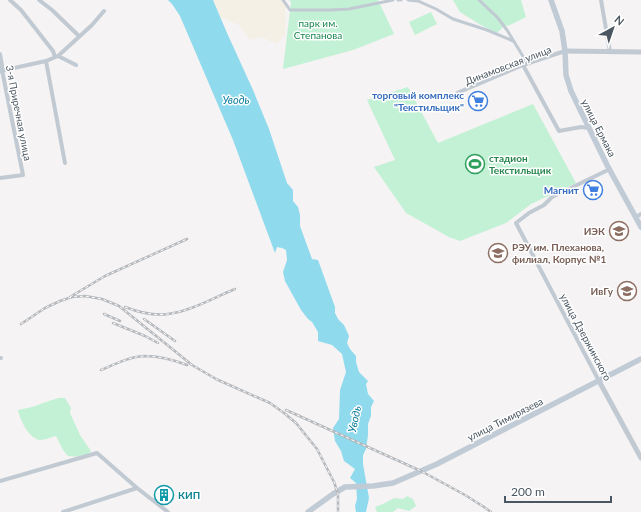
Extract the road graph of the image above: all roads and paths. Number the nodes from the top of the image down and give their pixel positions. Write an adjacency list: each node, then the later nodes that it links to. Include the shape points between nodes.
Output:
1 (10, 0): 18 (street, via 21,10)
2 (39, 0): 12 (street)
3 (283, 0): 4 (street, via 290,10 349,9)
4 (393, 0)
5 (398, 0): 6 (street)
6 (401, 0)
7 (408, 0): 13 (street, via 418,1 453,19)
8 (479, 0): 13 (street, via 503,24)
9 (551, 0): 14 (main road, улица Ермака, via 562,31)
10 (601, 0): 15 (street)
11 (104, 11): 12 (street)
12 (79, 36): 18 (street)
13 (513, 41): 21 (street, via 524,58)
14 (565, 52): 15 (street); 21 (street, Динамовская улица); 24 (main road, улица Ермака, via 568,83)
15 (610, 52): 16 (street)
16 (641, 52)
17 (0, 54): 22 (street, 3-я Приречная улица)
18 (56, 57): 19 (street); 20 (street)
19 (46, 61): 22 (street); 25 (street)
20 (76, 65)
21 (523, 65): 23 (street, Динамовская улица); 24 (street, via 558,131)
22 (1, 71): 27 (street, 3-я Приречная улица, via 23,175)
23 (457, 93)
24 (588, 128): 26 (main road, улица Ермака)
25 (65, 163)
26 (610, 169): 28 (main road, улица Ермака); 31 (street, улица Дзержинского, via 552,197 516,223)
27 (0, 178)
28 (638, 215): 29 (main road, улица Ермака)
29 (641, 227)
30 (641, 359): 31 (main road, улица Тимирязева)
31 (599, 381): 32 (street, улица Дзержинского); 37 (main road, улица Тимирязева, via 437,464 393,483 345,488 332,494)
32 (641, 458)
33 (0, 482): 34 (street, via 97,453)
34 (137, 488): 35 (street); 36 (street)
35 (63, 512)
36 (168, 512)
37 (308, 512)

